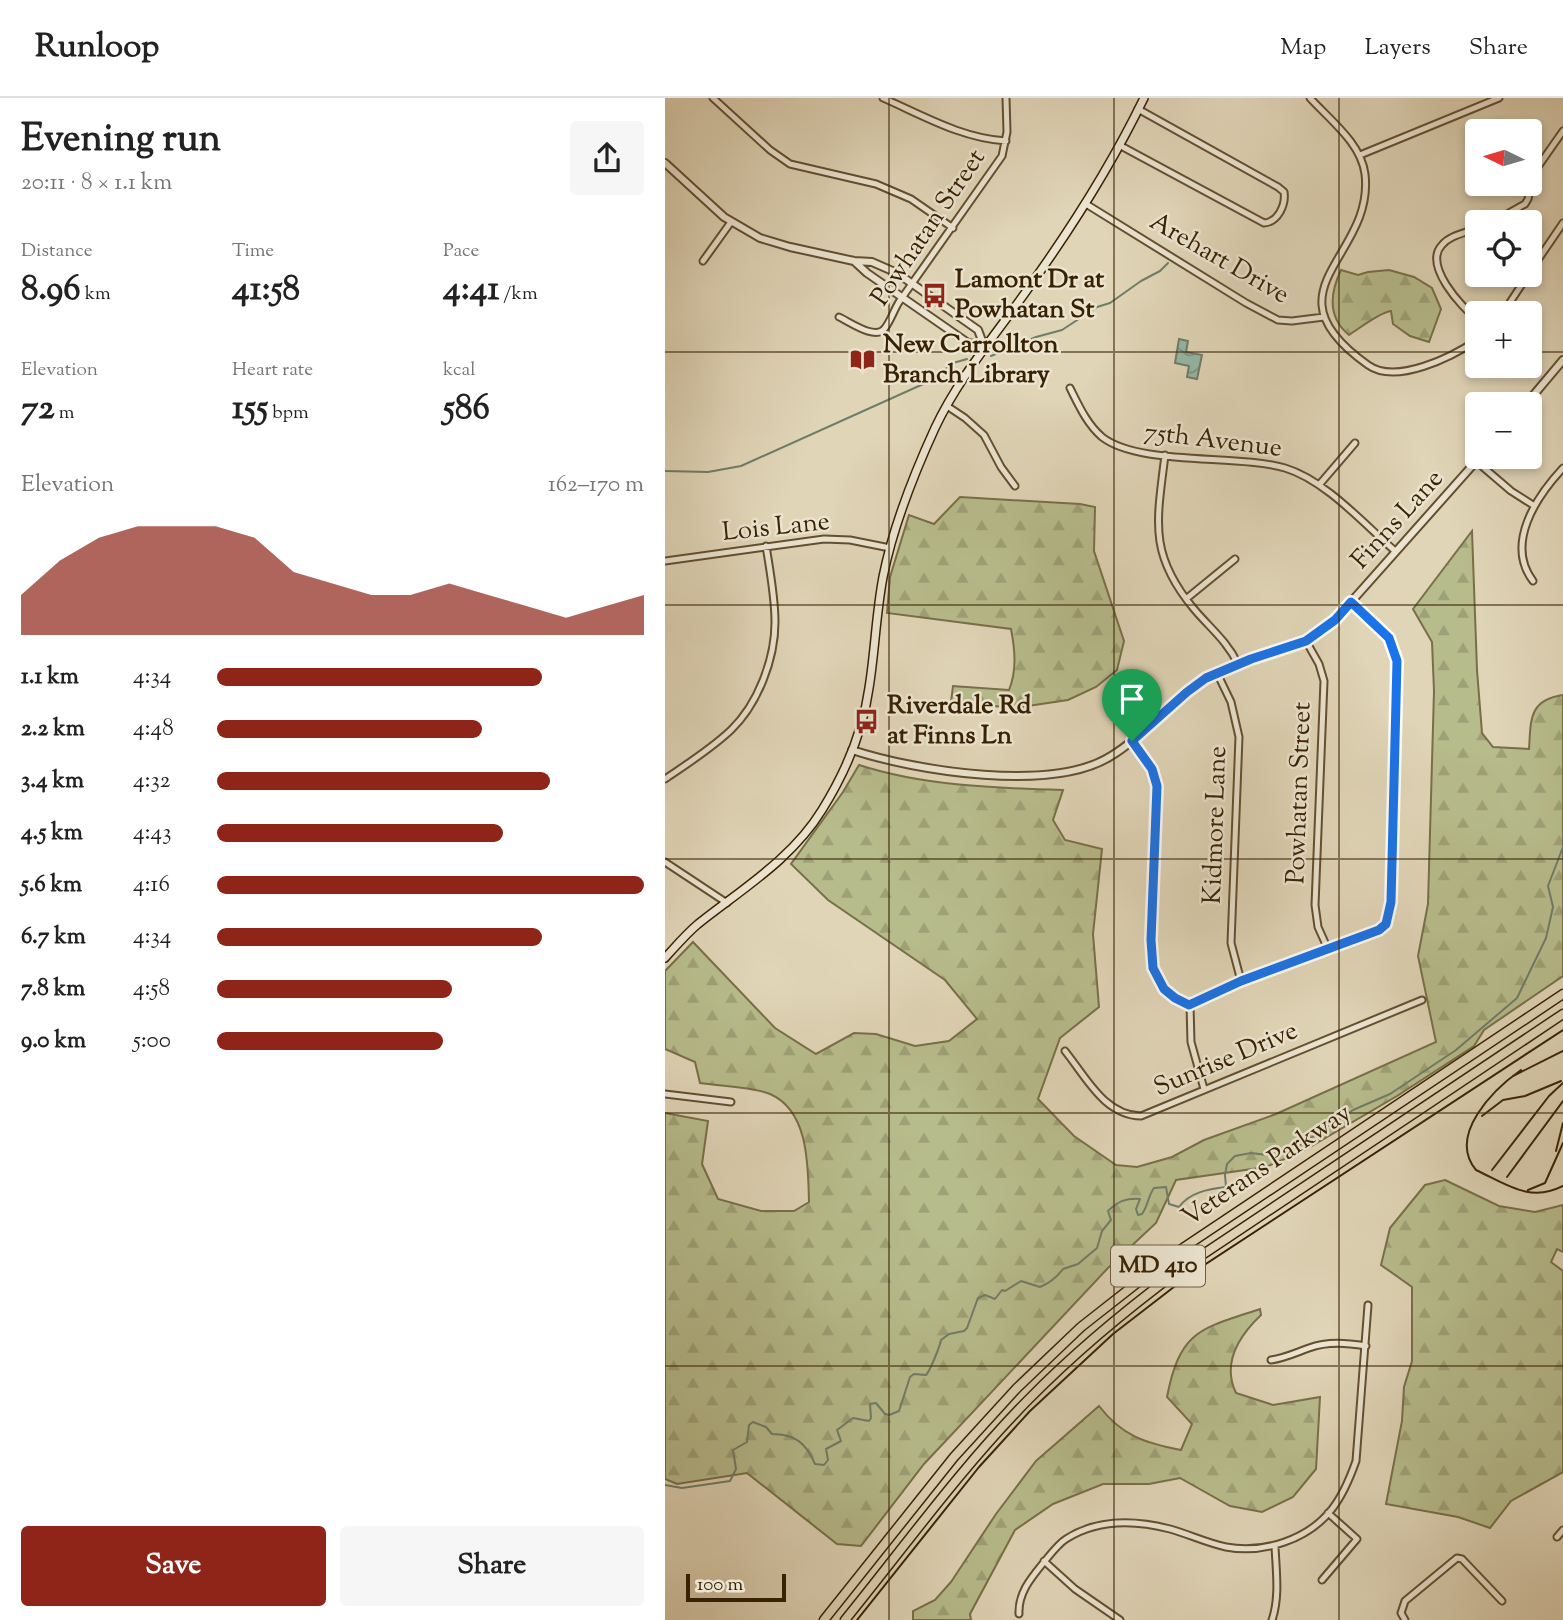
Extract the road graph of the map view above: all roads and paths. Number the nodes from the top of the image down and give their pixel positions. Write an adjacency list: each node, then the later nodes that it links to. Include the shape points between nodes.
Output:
1 (713, 98): 17 (street, via 790,164 876,184 911,199)
2 (883, 98): 9 (street, via 950,129)
3 (1006, 98): 9 (street, Powhatan Street)
4 (1144, 98): 7 (main road)
5 (1310, 98): 11 (street)
6 (1499, 98): 11 (street)
7 (1138, 110): 10 (main road); 10 (street, via 1278,187 1284,192 1281,209 1271,222 1264,223)
8 (1563, 131): 14 (street, via 1535,171 1525,204)
9 (1006, 141): 17 (street, Powhatan Street, via 995,168)
10 (1121, 146): 13 (main road)
11 (1360, 155): 26 (street, via 1366,187 1363,209 1325,281)
12 (665, 163): 15 (street)
13 (1086, 204): 26 (street, Arehart Drive, via 1278,320); 27 (main road)
14 (1514, 210)
15 (731, 222): 20 (street); 21 (street, via 772,242)
16 (1563, 223): 19 (street)
17 (953, 228): 22 (street, Powhatan Street)
18 (1465, 233): 24 (street, via 1445,242 1437,258 1439,270)
19 (1542, 254)
20 (703, 261)
21 (854, 261): 22 (street, via 884,266); 23 (street)
22 (912, 284): 23 (street, Powhatan Street); 27 (street, via 978,330)
23 (903, 297): 25 (street, Powhatan Street, via 880,332); 27 (street, via 968,343)
24 (1465, 309)
25 (839, 317)
26 (1324, 317): 28 (street, via 1340,341 1366,364 1382,371 1431,365)
27 (984, 346): 32 (main road)
28 (1465, 347)
29 (1563, 360): 31 (street)
30 (1070, 388): 34 (street, 75th Avenue, via 1084,416 1104,438 1132,450)
31 (1537, 392)
32 (947, 406): 39 (street, via 984,435); 42 (main road, via 916,473)
33 (1355, 443): 38 (street)
34 (1165, 455): 38 (street, 75th Avenue, via 1286,468); 47 (street, via 1159,542 1167,569)
35 (1563, 468): 40 (street)
36 (1469, 469): 43 (street, Finns Lane)
37 (1488, 469): 40 (street)
38 (1319, 485): 43 (street, 75th Avenue)
39 (1015, 486)
40 (1533, 505): 46 (street, via 1523,556 1524,570)
41 (766, 546): 42 (street, Lois Lane, via 834,539); 45 (street, Lois Lane); 54 (street, via 775,631 761,684 732,730)
42 (890, 548): 53 (main road, via 867,702)
43 (1395, 551): 48 (street, Finns Lane)
44 (1235, 559): 47 (street)
45 (665, 561)
46 (1533, 582)
47 (1186, 599): 50 (street, via 1225,641)
48 (1351, 602): 49 (street, Finns Lane); 57 (street, via 1389,638 1397,661 1391,902 1384,927)
49 (1306, 641): 50 (street, Finns Lane); 57 (street, Powhatan Street, via 1324,681 1315,905)
50 (1238, 664): 51 (street, Finns Lane)
51 (1217, 673): 52 (street, Finns Lane, via 1187,692); 59 (street, Kidmore Lane, via 1231,702 1239,737 1231,943)
52 (1132, 741): 53 (street, Finns Lane, via 1083,769 1039,775 943,771); 62 (street, via 1152,769 1157,786 1153,968 1164,989)
53 (852, 750): 56 (main road, via 823,810 807,830 782,858)
54 (665, 779)
55 (665, 862): 56 (street)
56 (727, 903): 58 (main road)
57 (1327, 947): 59 (street)
58 (665, 958)
59 (1241, 981): 62 (street)
60 (1563, 994): 79 (main road, Veterans Parkway / MD 410, via 1174,1254 1081,1327 954,1457)
61 (1422, 1000): 65 (street, Sunrise Drive)
62 (1189, 1005): 65 (street, via 1191,1042)
63 (1563, 1014): 80 (main road, Veterans Parkway / MD 410, via 1191,1262 1121,1315 986,1445)
64 (1065, 1051): 65 (street, Sunrise Drive, via 1108,1105 1127,1115 1145,1115)
65 (1204, 1089)
66 (665, 1094): 67 (street)
67 (731, 1102)
68 (1368, 1306): 69 (street)
69 (1366, 1346): 70 (street, via 1329,1343); 71 (street, via 1356,1461)
70 (1271, 1360)
71 (1328, 1513): 74 (street, via 1295,1538); 76 (street, via 1357,1539)
72 (1563, 1531): 73 (street)
73 (1557, 1537)
74 (1275, 1546): 75 (street, via 1225,1547 1143,1522 1116,1522 1065,1540); 82 (street)
75 (1044, 1562): 78 (street, via 1019,1601); 81 (street)
76 (1322, 1580)
77 (1502, 1601): 83 (street, via 1457,1558 1405,1601 1401,1613)
78 (1020, 1614)
79 (824, 1620)
80 (845, 1620)
81 (1120, 1620)
82 (1272, 1620)
83 (1405, 1620)

